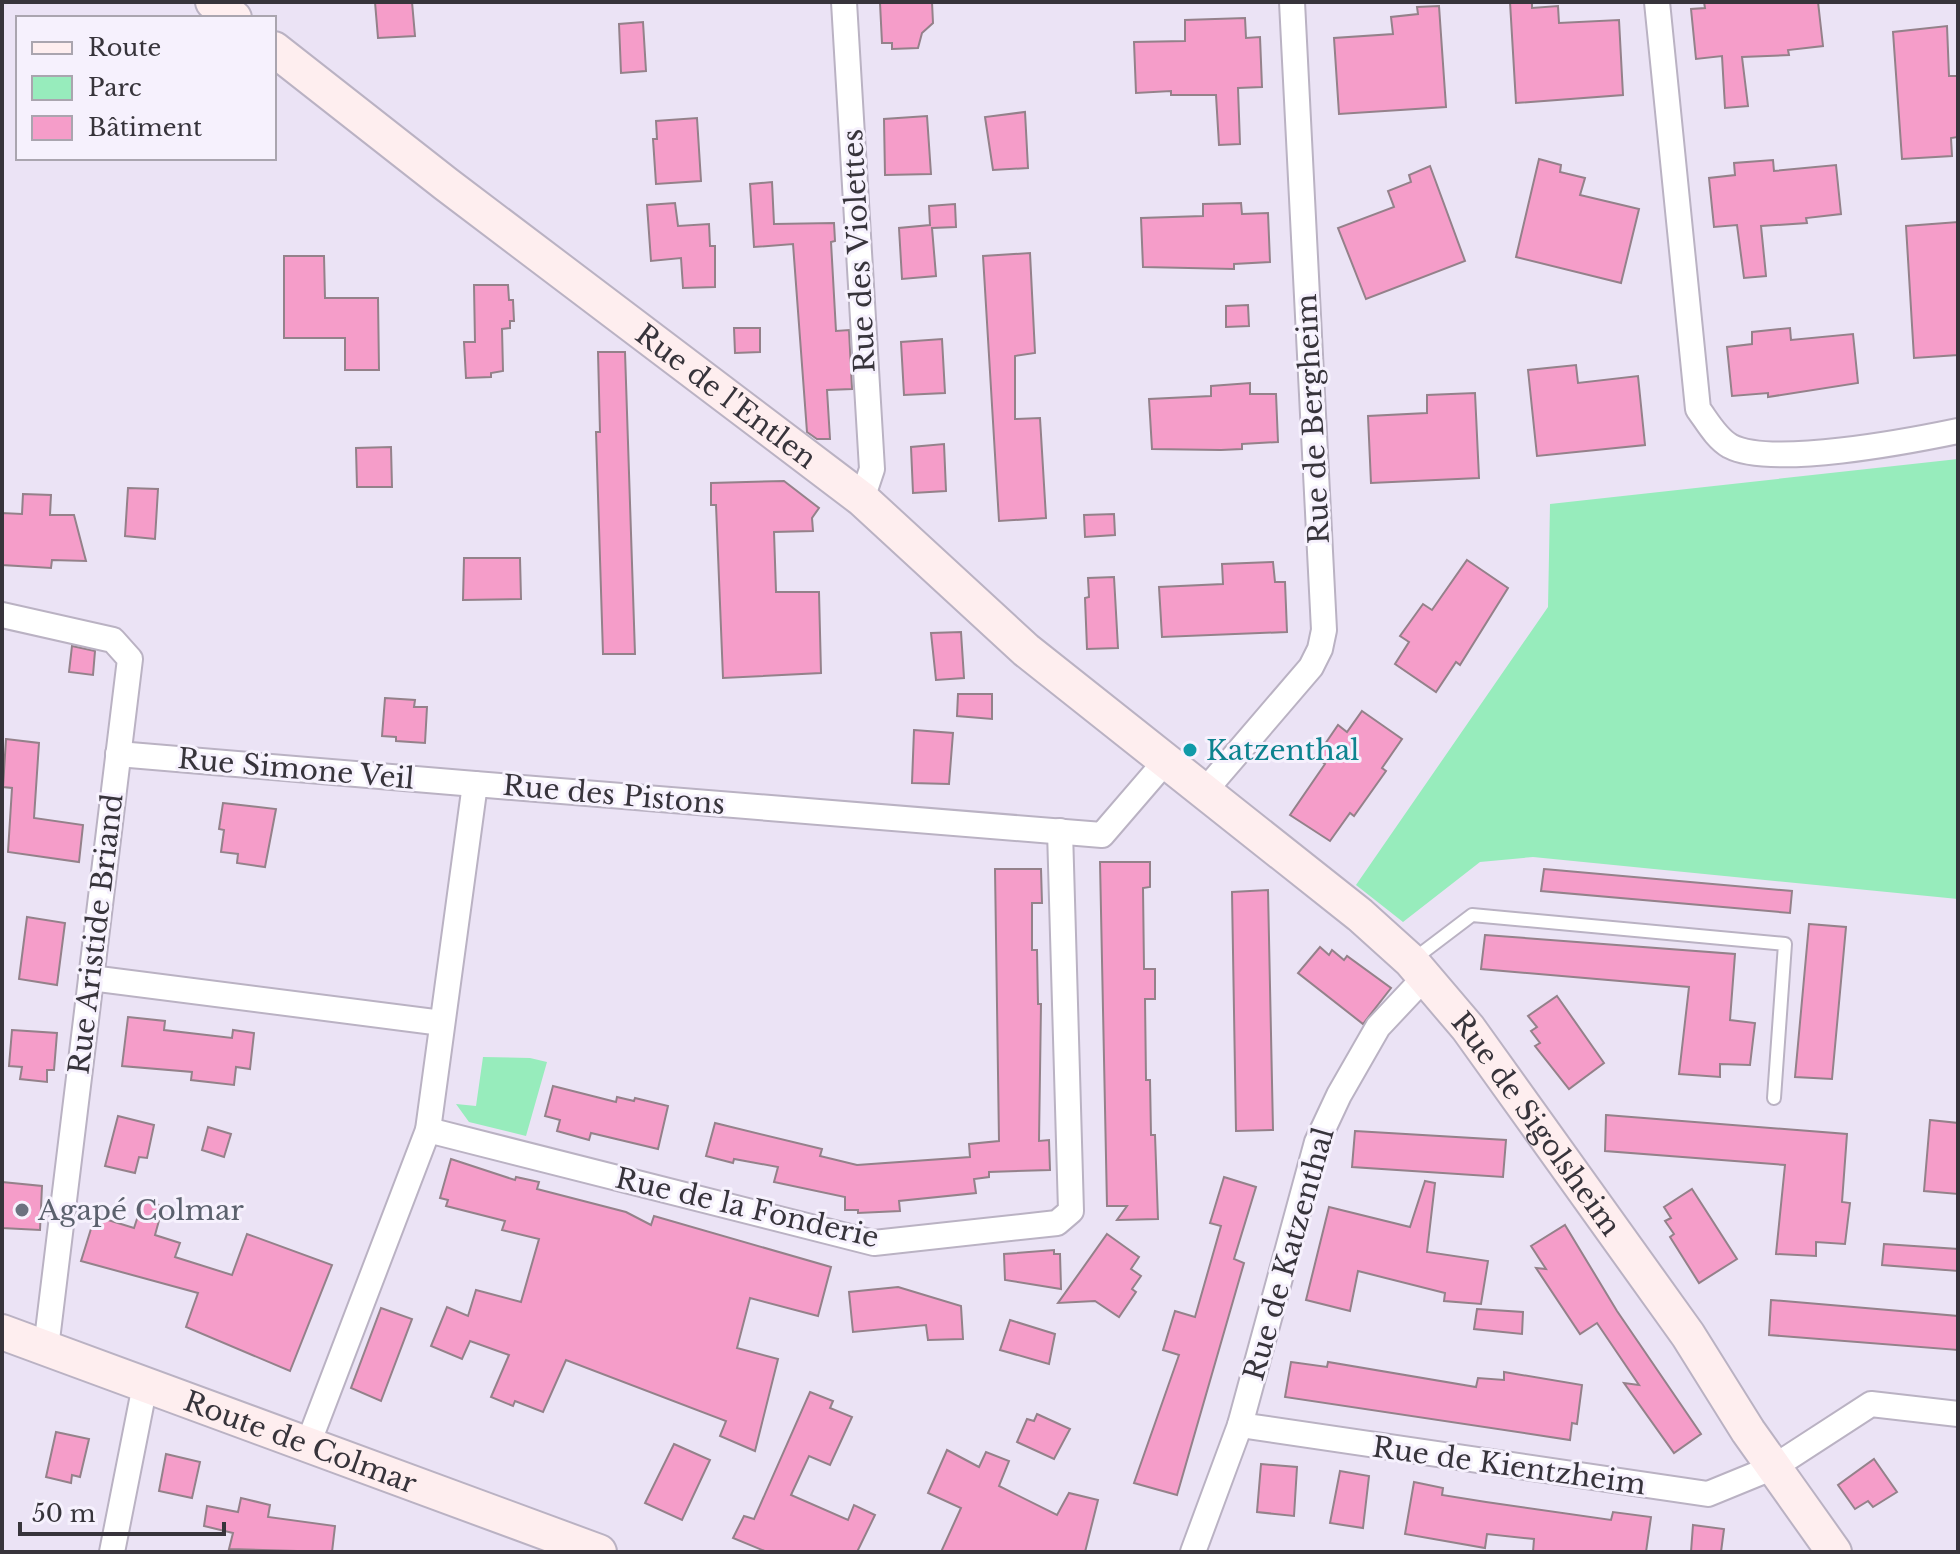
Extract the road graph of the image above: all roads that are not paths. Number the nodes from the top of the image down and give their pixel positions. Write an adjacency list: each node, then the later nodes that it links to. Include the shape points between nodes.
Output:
1 (213, 2): 5 (street)
2 (844, 2): 8 (street, Rue des Violettes, via 872,469)
3 (1292, 2): 13 (street, Rue de Bergheim, via 1324,630 1311,667)
4 (1657, 2): 7 (street, via 1698,409 1730,446 1762,454 1890,444)
5 (231, 16)
6 (276, 51): 8 (street, Rue de l'Entlen)
7 (1958, 431)
8 (862, 499): 11 (street, Rue de l'Entlen, via 1026,650)
9 (2, 615): 10 (street, Rue Aristide Briand, via 113,640 130,659)
10 (118, 754): 12 (street, Rue Simone Veil); 16 (street, Rue Aristide Briand)
11 (1164, 763): 13 (street, Rue de Sigolsheim); 14 (street, Rue des Pistons, via 1102,835)
12 (475, 784): 14 (street, Rue des Pistons); 17 (street, Rue des Pistons)
13 (1203, 793): 15 (street, Rue de Sigolsheim, via 1360,915)
14 (1060, 831): 19 (street, Rue de la Fonderie, via 1071,1211 1057,1223 874,1243)
15 (1418, 969): 18 (lane, via 1472,915 1785,944); 24 (street, Rue de Katzenthal, via 1378,1027 1317,1142); 26 (street, Rue de Sigolsheim, via 1468,1028 1688,1335)
16 (91, 978): 17 (street); 21 (street, Rue Aristide Briand)
17 (442, 1023): 19 (street, Rue des Pistons)
18 (1774, 1098)
19 (428, 1130): 25 (street, Rue des Pistons)
20 (2, 1332): 21 (street, Route de Colmar)
21 (46, 1348): 22 (street, Route de Colmar)
22 (145, 1385): 27 (street); 28 (street, Route de Colmar)
23 (1958, 1414): 26 (street, Rue de Kientzheim, via 1871,1404)
24 (1240, 1425): 26 (street, Rue de Kientzheim, via 1708,1494); 29 (street, Rue de Katzenthal)
25 (308, 1444)
26 (1774, 1467): 30 (street, Rue de Sigolsheim)
27 (112, 1552)
28 (599, 1552)
29 (1193, 1552)
30 (1834, 1552)

